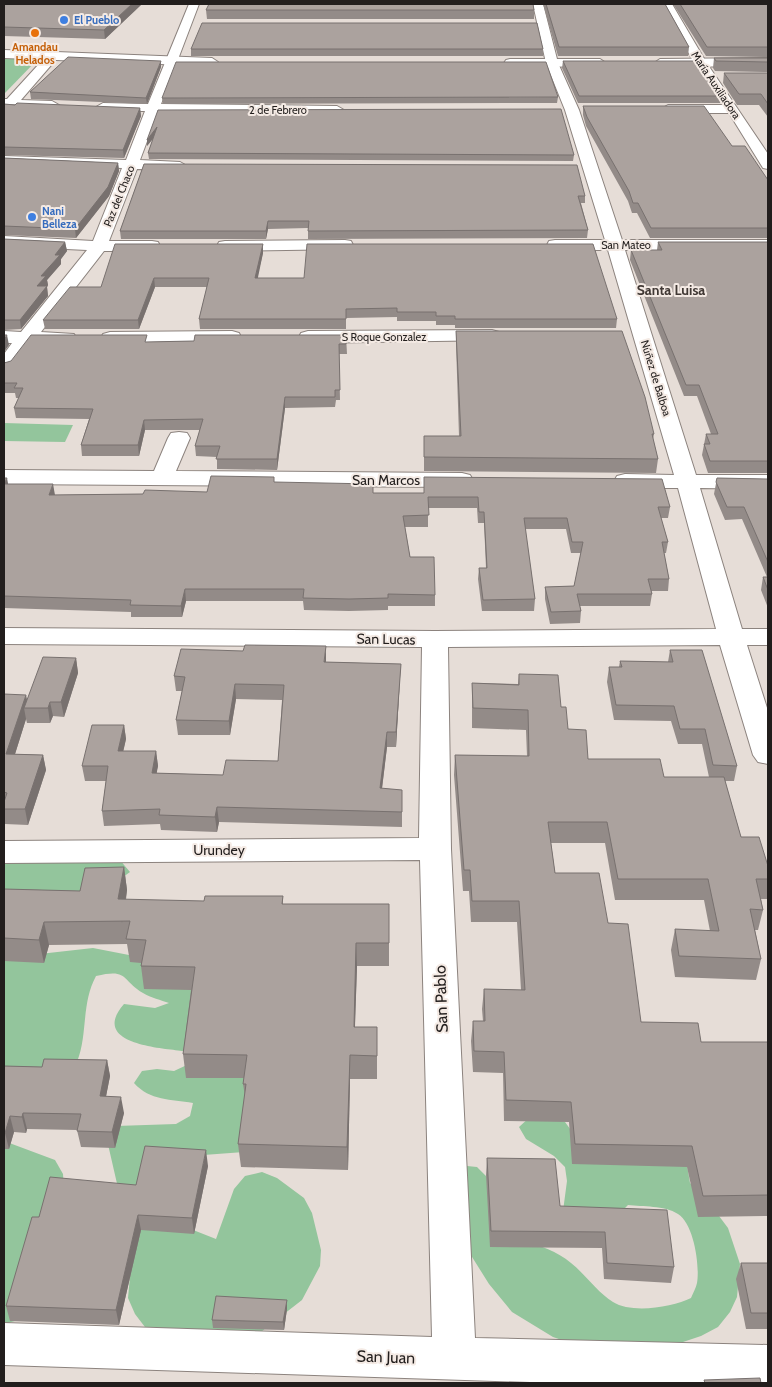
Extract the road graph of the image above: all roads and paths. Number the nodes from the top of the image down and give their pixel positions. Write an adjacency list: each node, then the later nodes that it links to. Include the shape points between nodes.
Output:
1 (194, 4): 6 (street, Paz del Chaco, via 190,24)
2 (538, 4): 10 (street, Núñez de Balboa, via 539,24)
3 (666, 4): 13 (street, María Auxiliadora)
4 (4, 54): 5 (street)
5 (53, 56): 6 (street); 16 (street)
6 (172, 62): 7 (street); 20 (street, Paz del Chaco)
7 (221, 62)
8 (768, 62): 13 (street)
9 (494, 63): 10 (street)
10 (552, 63): 11 (street); 30 (street, Núñez de Balboa, via 575,110 581,167)
11 (611, 63)
12 (650, 63): 13 (street)
13 (700, 63): 14 (street, María Auxiliadora)
14 (710, 77): 15 (street); 19 (street, María Auxiliadora)
15 (729, 77)
16 (7, 103): 17 (street)
17 (68, 106)
18 (87, 107): 20 (street, 2 de Febrero)
19 (732, 109): 22 (street); 25 (street, María Auxiliadora)
20 (154, 110): 21 (street, 2 de Febrero); 24 (street, Paz del Chaco)
21 (353, 110)
22 (657, 110)
23 (4, 160): 24 (street)
24 (132, 165): 26 (street); 32 (street, Paz del Chaco)
25 (768, 165)
26 (192, 166)
27 (4, 241): 32 (street)
28 (357, 245): 34 (street)
29 (536, 245): 30 (street, San Mateo)
30 (615, 245): 31 (street, San Mateo); 46 (street, Núñez de Balboa, via 634,336)
31 (768, 245)
32 (99, 246): 33 (street); 39 (street, Paz del Chaco)
33 (168, 246)
34 (208, 246)
35 (514, 336): 38 (street, S Roque Gonzalez)
36 (4, 337): 39 (street)
37 (255, 337): 39 (street)
38 (295, 337)
39 (26, 338): 40 (street, Paz del Chaco)
40 (4, 366)
41 (179, 438): 43 (street)
42 (4, 477): 43 (street, San Marcos)
43 (162, 479): 44 (street, San Marcos)
44 (479, 480)
45 (608, 480): 46 (street)
46 (687, 481): 47 (street); 49 (street, Núñez de Balboa)
47 (768, 482)
48 (4, 636): 51 (street, San Lucas)
49 (731, 637): 50 (street, San Lucas); 51 (street, San Lucas); 52 (street, Núñez de Balboa)
50 (768, 637)
51 (435, 639): 53 (street, San Pablo)
52 (768, 755)
53 (435, 849): 54 (street, Urundey); 56 (street, San Pablo)
54 (4, 852)
55 (4, 1344): 56 (street, San Juan)
56 (454, 1359): 57 (street, San Juan)
57 (768, 1367)

